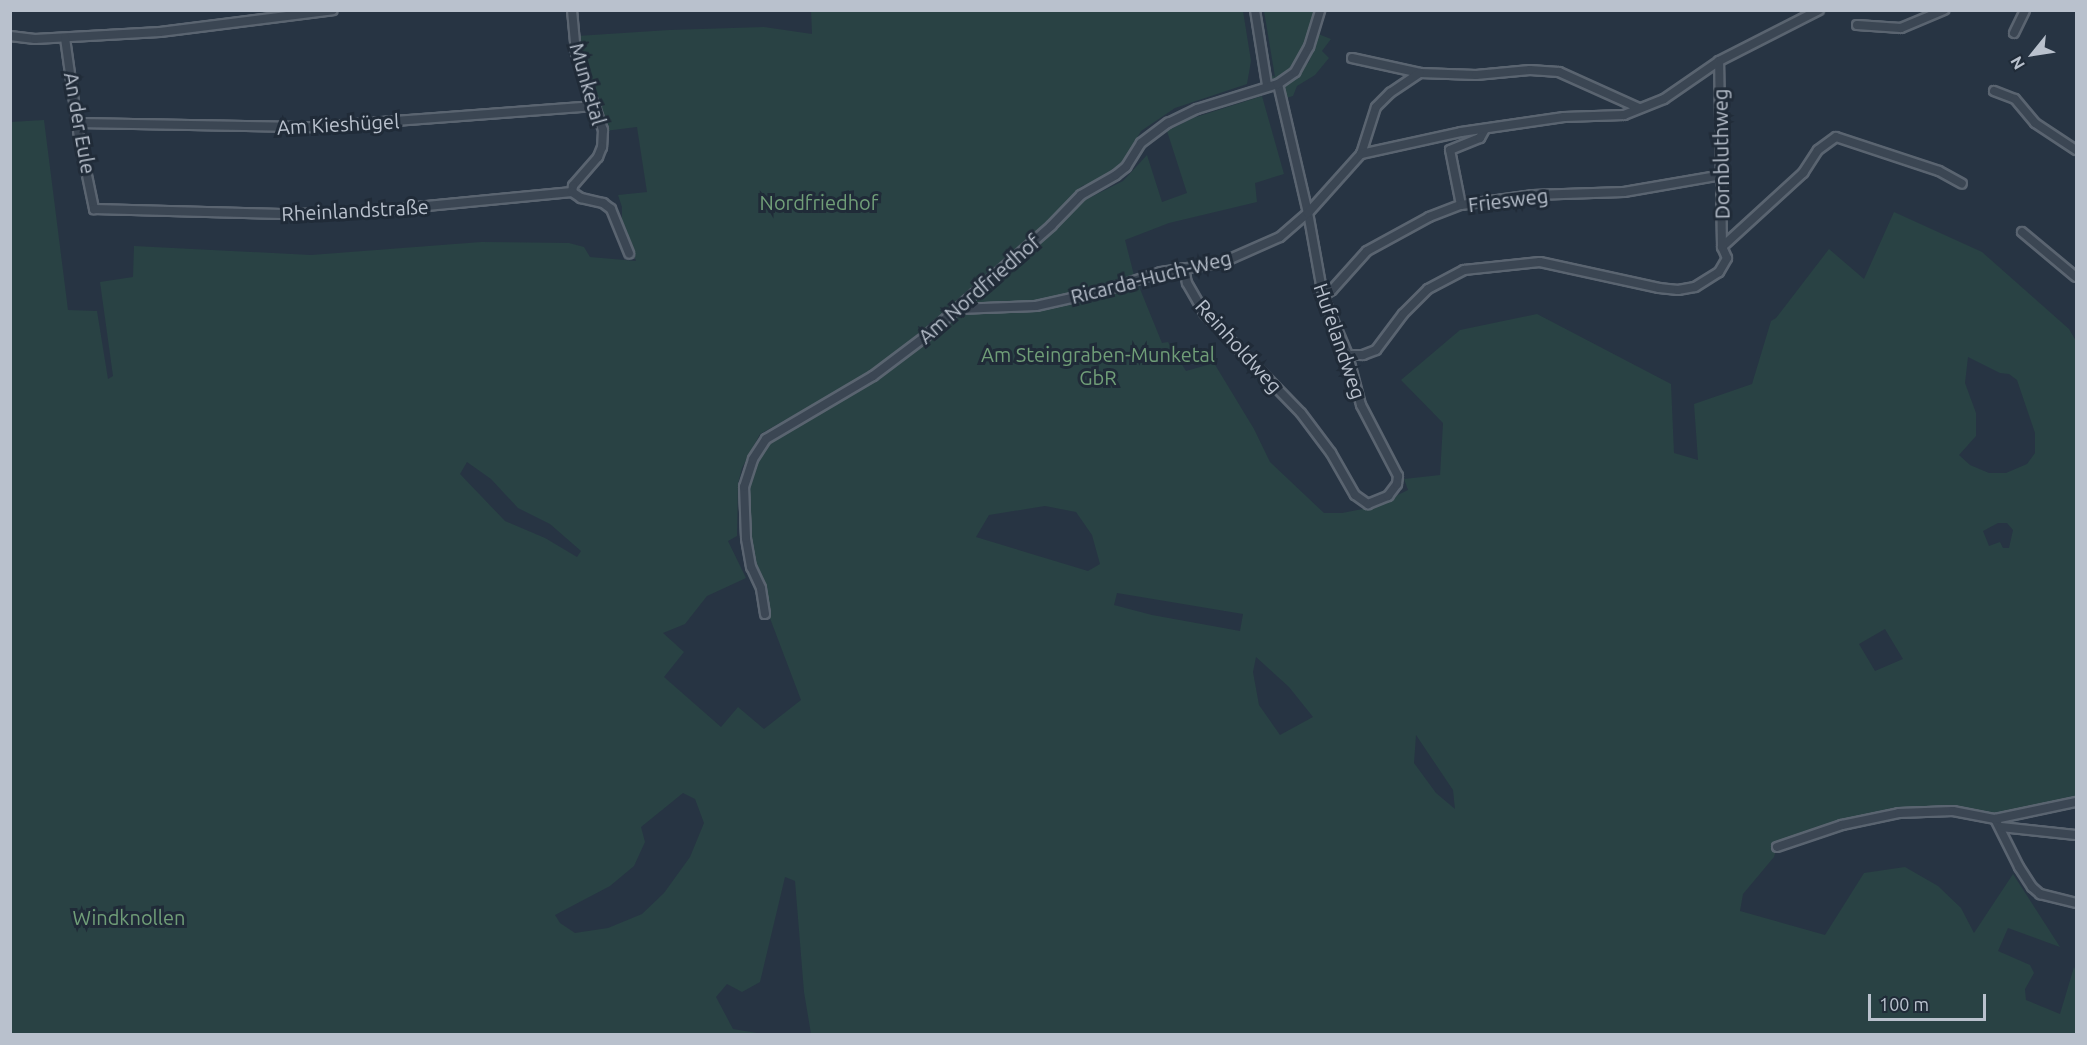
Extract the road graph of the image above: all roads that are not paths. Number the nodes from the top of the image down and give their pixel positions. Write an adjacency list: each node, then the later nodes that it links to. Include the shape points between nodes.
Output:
1 (333, 10): 11 (street, via 170,31)
2 (572, 10): 18 (street, Munketal, via 576,53)
3 (1255, 10): 16 (street)
4 (1819, 10): 13 (street)
5 (1944, 10): 8 (street, via 1901,28)
6 (2025, 10): 9 (street)
7 (1320, 11): 15 (street, via 1304,59 1295,72)
8 (1857, 25)
9 (2014, 33)
10 (10, 36): 11 (street)
11 (65, 38): 20 (street, An der Eule)
12 (1352, 58): 14 (street)
13 (1719, 62): 19 (street, via 1664,99); 24 (street, Dornbluthweg)
14 (1420, 73): 19 (street, via 1559,72); 23 (street, via 1377,107)
15 (1278, 84): 16 (street); 29 (street, Hufelandweg)
16 (1267, 85): 36 (street, Am Nordfriedhof, via 1167,123 1141,143 1116,176 1081,195)
17 (1994, 91): 22 (street, via 2015,99 2035,123)
18 (596, 106): 20 (street, Am Kieshügel, via 335,127); 26 (street, Munketal, via 603,130 602,147)
19 (1639, 108): 21 (street, via 1624,115 1564,117)
20 (78, 123): 28 (street, An der Eule)
21 (1485, 129): 23 (street); 27 (street, via 1480,138 1450,150)
22 (2076, 150)
23 (1361, 154): 29 (street, Ricarda-Huch-Weg)
24 (1722, 175): 27 (street, Friesweg, via 1624,192 1533,195); 31 (street, Dornbluthweg)
25 (1962, 184): 31 (street, via 1939,171 1836,136 1818,150 1803,173)
26 (572, 192): 28 (street, Rheinlandstraße, via 354,213); 32 (street, via 611,209)
27 (1461, 205): 35 (street, Friesweg, via 1429,217 1366,251)
28 (94, 209)
29 (1308, 213): 33 (street, Ricarda-Huch-Weg, via 1280,237 1252,250 1221,263); 35 (street, Hufelandweg)
30 (2022, 232): 34 (street)
31 (1722, 247): 37 (street, Dornbluthweg, via 1727,258 1719,272 1695,287 1678,290 1540,262 1464,270 1428,289 1376,350)
32 (629, 253)
33 (1184, 268): 36 (street, Ricarda-Huch-Weg, via 1036,306); 38 (street, Reinholdweg, via 1187,283 1204,313 1301,413 1331,453 1355,495)
34 (2076, 277)
35 (1323, 296): 37 (street, Hufelandweg)
36 (957, 309): 39 (street, Am Nordfriedhof, via 873,376 766,439 753,459 744,487 746,534)
37 (1348, 355): 38 (street, Hufelandweg, via 1361,405 1398,476 1388,496)
38 (1368, 504)
39 (765, 614)
40 (2076, 802): 41 (street)
41 (1995, 819): 42 (street); 44 (street, via 1953,811 1899,813 1842,825)
42 (2001, 827): 43 (street); 45 (street, via 2032,887 2040,894)
43 (2076, 835)
44 (1777, 847)
45 (2076, 903)

